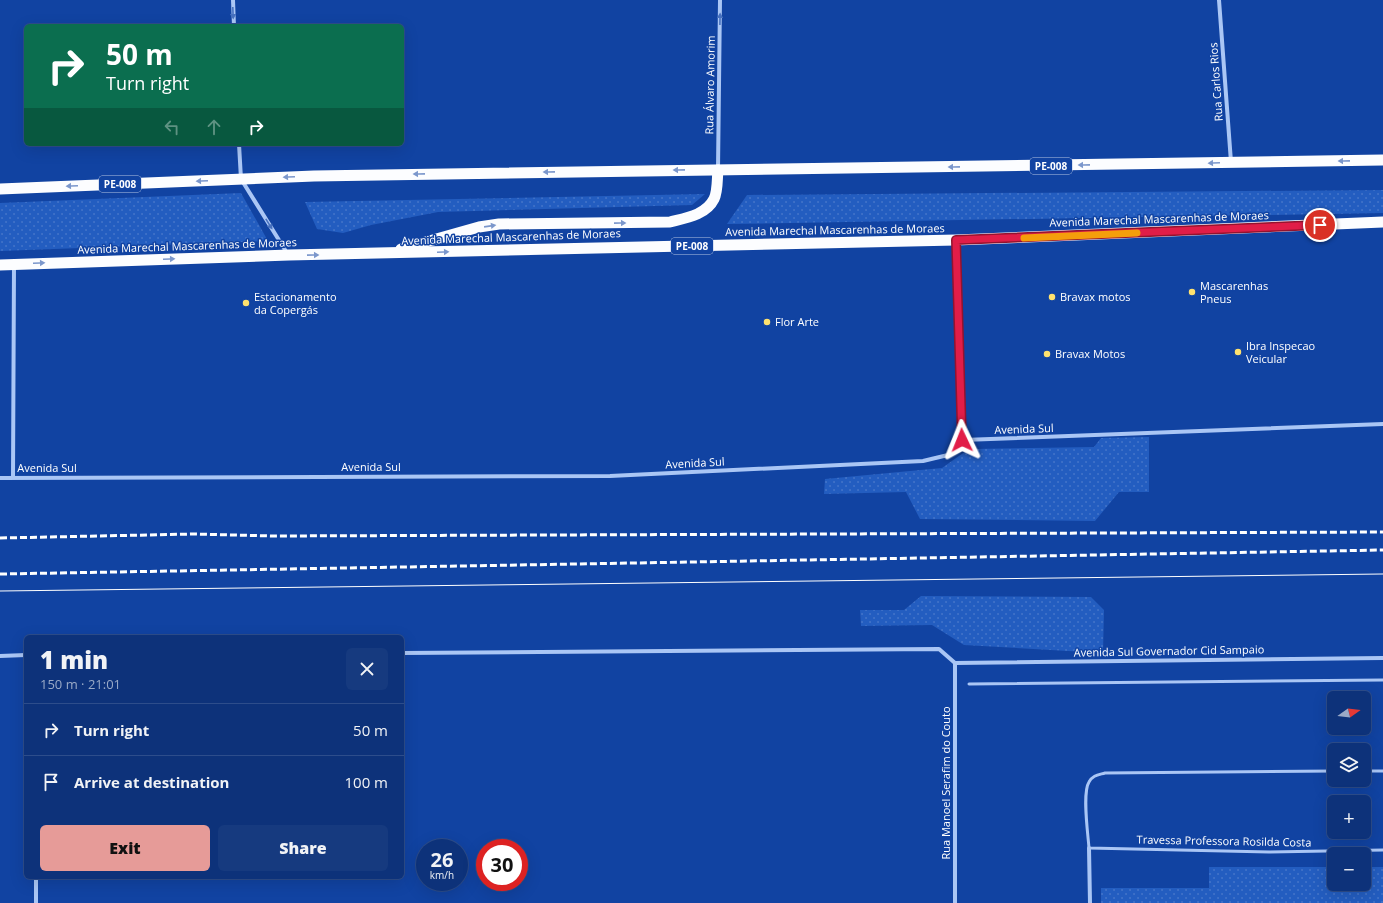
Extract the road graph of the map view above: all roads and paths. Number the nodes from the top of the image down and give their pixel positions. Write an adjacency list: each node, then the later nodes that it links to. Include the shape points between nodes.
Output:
1 (233, 0): 4 (street, one-way to 4)
2 (720, 0): 8 (street, Rua Álvaro Amorim, one-way to 2)
3 (1219, 0): 7 (street, Rua Carlos Rios)
4 (234, 24)
5 (239, 146): 9 (street)
6 (1383, 160): 7 (highway, PE-008, one-way to 7)
7 (1231, 162): 8 (highway, PE-008, one-way to 8)
8 (718, 170): 9 (highway, PE-008, one-way to 9, via 314,176); 13 (highway, one-way to 8, via 479,227 499,224 670,222 688,218 706,208 715,198)
9 (241, 180): 10 (highway, PE-008, one-way to 10); 14 (street, one-way to 14)
10 (0, 189)
11 (1383, 222): 12 (highway, Avenida Marechal Mascarenhas de Moraes / PE-008)
12 (956, 240): 13 (highway, Avenida Marechal Mascarenhas de Moraes / PE-008, one-way to 12); 18 (street)
13 (385, 254): 14 (highway, Avenida Marechal Mascarenhas de Moraes / PE-008, one-way to 13)
14 (289, 255): 15 (highway, Avenida Marechal Mascarenhas de Moraes / PE-008, one-way to 14)
15 (14, 264): 16 (highway, Avenida Marechal Mascarenhas de Moraes / PE-008); 19 (street)
16 (0, 265)
17 (1383, 424): 18 (street, Avenida Sul)
18 (962, 440): 19 (street, Avenida Sul, via 948,454 923,461 610,476)
19 (12, 477): 20 (street, Avenida Sul)
20 (0, 478)
21 (404, 653): 25 (street, via 939,649)
22 (24, 655): 23 (street)
23 (0, 656)
24 (1383, 658): 25 (street, Avenida Sul Governador Cid Sampaio)
25 (954, 663): 35 (street, Rua Manoel Serafim do Couto)
26 (1383, 680): 27 (lane)
27 (969, 684)
28 (1327, 771): 31 (lane, via 1095,775 1088,782 1086,795)
29 (1371, 771): 30 (lane)
30 (1383, 771)
31 (1089, 848): 32 (lane, Travessa Professora Rosilda Costa, via 1269,852); 36 (street)
32 (1383, 850)
33 (36, 879): 34 (street)
34 (36, 903)
35 (954, 903)
36 (1090, 903)

